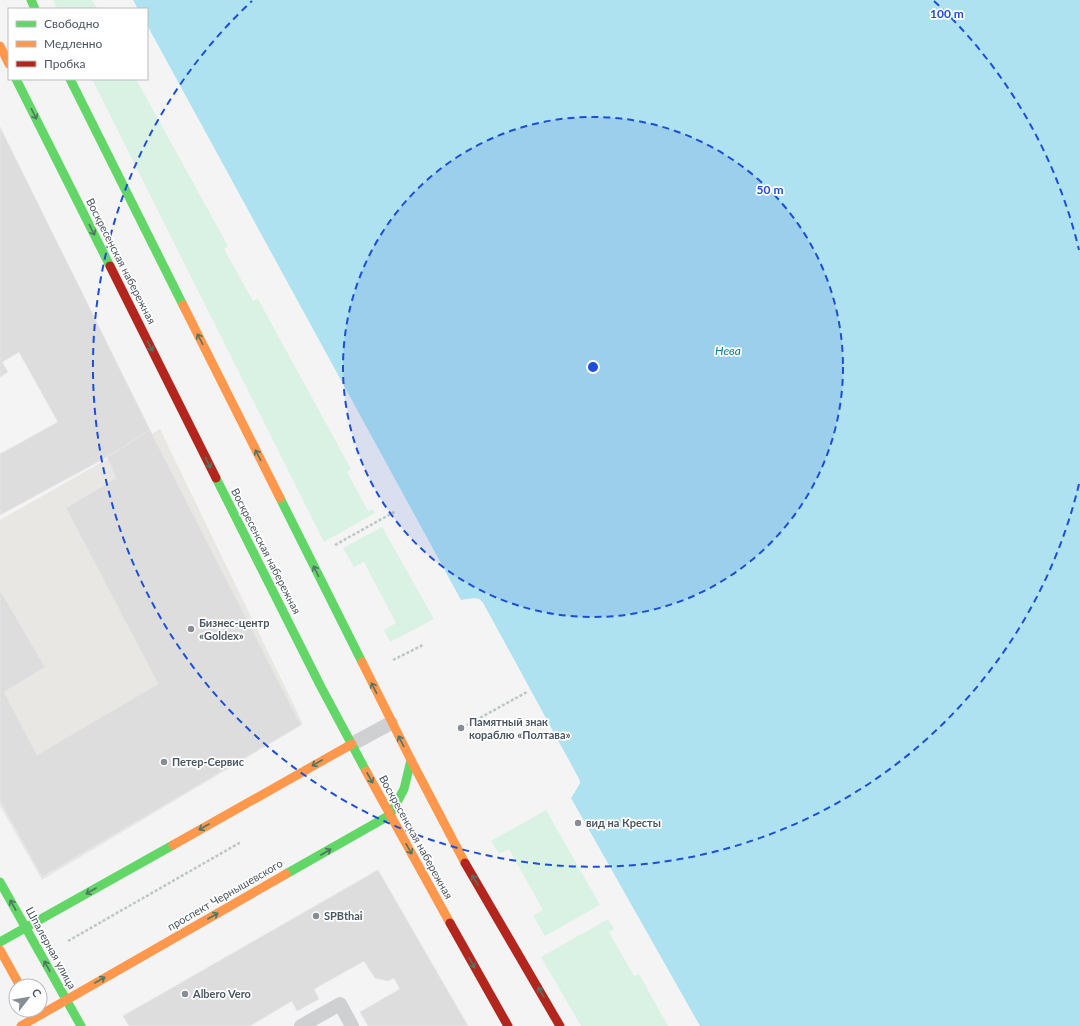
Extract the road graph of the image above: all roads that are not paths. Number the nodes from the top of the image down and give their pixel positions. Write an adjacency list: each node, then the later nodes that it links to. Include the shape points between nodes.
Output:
1 (0, 46): 2 (main road)
2 (8, 62)
3 (16, 80): 6 (main road, Воскресенская набережная, one-way to 6, via 312,671)
4 (70, 80): 5 (main road, one-way to 4)
5 (391, 723): 6 (lane); 7 (main road, one-way to 5)
6 (352, 744): 8 (main road, Воскресенская набережная, one-way to 8); 10 (main road, one-way to 10)
7 (411, 760): 8 (main road, проспект Чернышевского, via 407,783); 22 (main road, one-way to 7, via 465,863)
8 (390, 815): 14 (main road, проспект Чернышевского, one-way to 8); 21 (main road, Воскресенская набережная, one-way to 21)
9 (0, 882): 10 (main road, Шпалерная улица, one-way to 9)
10 (26, 928): 11 (main road); 14 (main road, Шпалерная улица, one-way to 10)
11 (0, 942)
12 (0, 950): 13 (main road)
13 (16, 978)
14 (66, 1000): 15 (main road, проспект Чернышевского); 18 (main road, Шпалерная улица)
15 (48, 1008)
16 (30, 1018): 17 (main road, проспект Чернышевского)
17 (20, 1026)
18 (81, 1026)
19 (301, 1026): 20 (lane, via 340,1004)
20 (352, 1026)
21 (508, 1026)
22 (560, 1026)

